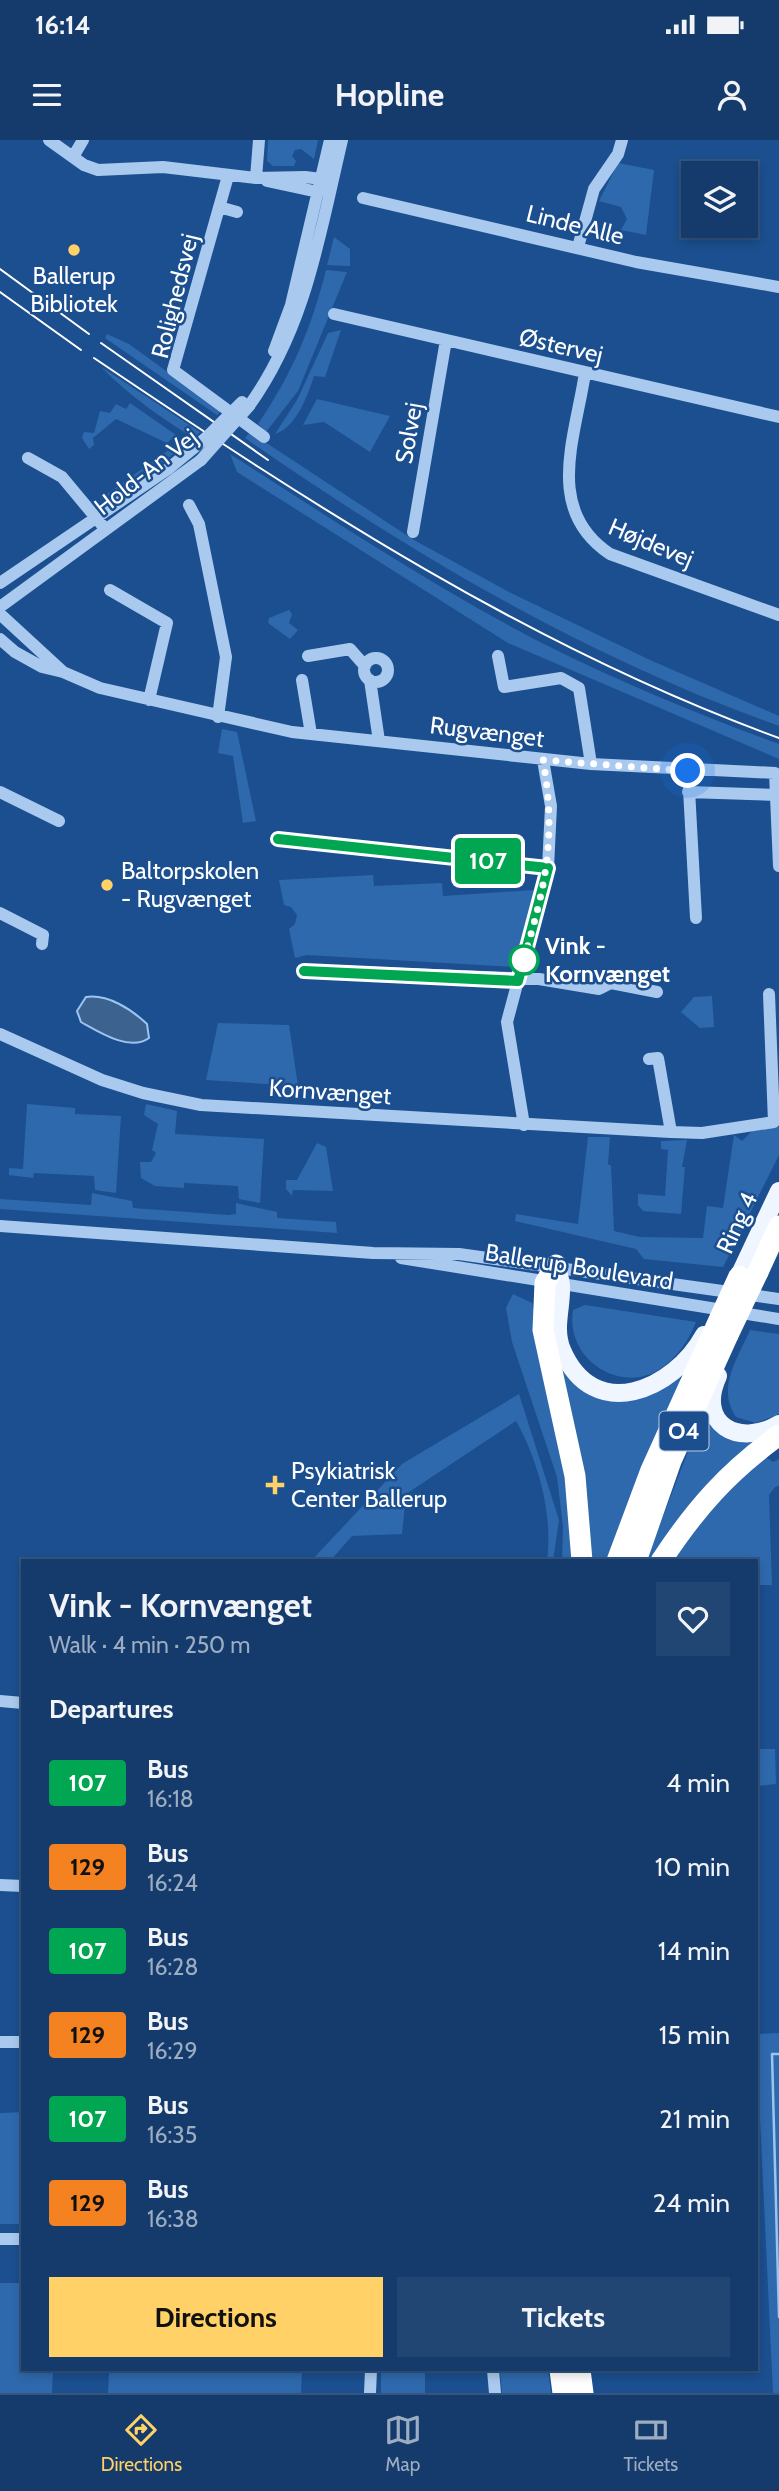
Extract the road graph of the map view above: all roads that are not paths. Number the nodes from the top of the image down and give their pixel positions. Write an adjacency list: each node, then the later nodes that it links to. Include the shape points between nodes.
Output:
1 (49, 140): 7 (street)
2 (83, 140): 7 (street)
3 (259, 140): 9 (street)
4 (330, 140): 10 (street, Hold-An Vej)
5 (342, 140): 10 (street, Hold-An Vej)
6 (622, 140): 14 (street, via 594,190)
7 (73, 157): 8 (street, via 98,170 163,167)
8 (228, 176): 9 (street); 12 (street, Rolighedsvej)
9 (256, 178): 10 (street)
10 (323, 186): 21 (street, Hold-An Vej, bridge, via 301,309 279,360 246,404)
11 (363, 198): 14 (street, Linde Alle)
12 (219, 207): 13 (street, Rolighedsvej); 20 (street, Rolighedsvej, via 173,370)
13 (237, 212)
14 (578, 247): 15 (street, Linde Alle)
15 (779, 287)
16 (334, 314): 17 (street, Østervej)
17 (446, 340): 18 (street, Østervej); 26 (street, Solvej)
18 (585, 373): 19 (street, Østervej); 31 (street, Højdevej, via 568,482 571,507 593,542 610,554)
19 (779, 417)
20 (264, 437)
21 (196, 456): 24 (street, Hold-An Vej); 25 (street, Hold-An Vej)
22 (28, 458): 24 (street, via 62,477)
23 (189, 505): 40 (street, via 199,524 226,657)
24 (97, 518): 25 (street); 27 (street, Hold-An Vej)
25 (106, 531): 29 (street, Hold-An Vej)
26 (413, 532)
27 (0, 583)
28 (110, 590): 39 (street, via 167,623)
29 (0, 607)
30 (0, 614): 36 (street, Rugvænget)
31 (779, 615)
32 (0, 639): 36 (street, Rugvænget, via 42,667)
33 (308, 656): 35 (street, via 350,649)
34 (498, 656): 44 (street, Rugvænget, via 504,687 561,678 579,688)
35 (365, 666): 38 (street); 38 (street, via 377,658 385,660 388,667 382,681)
36 (63, 672): 39 (street, Rugvænget, via 100,688)
37 (302, 680): 41 (street)
38 (370, 680): 42 (street)
39 (149, 700): 40 (street, Rugvænget)
40 (218, 717): 41 (street, Rugvænget)
41 (311, 734): 42 (street, Rugvænget)
42 (379, 741): 43 (street, Rugvænget)
43 (543, 760): 44 (street, Rugvænget); 52 (street, via 551,806)
44 (591, 764): 45 (street, Rugvænget)
45 (688, 771): 47 (street); 48 (street, Rugvænget, via 775,773)
46 (0, 792): 49 (street)
47 (688, 792): 48 (street); 54 (street)
48 (777, 795): 51 (street, Rugvænget)
49 (58, 821)
50 (278, 839): 52 (street)
51 (779, 866)
52 (548, 868): 57 (street)
53 (0, 913): 55 (street, via 43,935)
54 (696, 918)
55 (42, 944)
56 (304, 971): 57 (street)
57 (518, 981): 58 (street, via 539,979 599,989 611,983); 62 (street, via 507,1023)
58 (657, 992)
59 (769, 994): 63 (street, Kornvænget, via 774,1122 702,1133)
60 (0, 1034): 62 (street, Kornvænget, via 102,1080 166,1099)
61 (649, 1059): 63 (street, via 658,1058)
62 (524, 1125): 63 (street, Kornvænget)
63 (671, 1132)
64 (779, 1191): 69 (main road, Ring 4 / O4)
65 (0, 1226): 68 (street, Ballerup Boulevard)
66 (779, 1226): 69 (highway, O4)
67 (779, 1244): 69 (main road)
68 (373, 1253): 70 (street, Ballerup Boulevard); 70 (street, Ballerup Boulevard, via 448,1253)
69 (751, 1272): 73 (highway, O4, bridge)
70 (554, 1278): 71 (street, Ballerup Boulevard); 72 (street, Ballerup Boulevard); 73 (main road, via 563,1351 577,1372 597,1387 631,1392 657,1384); 76 (highway, via 542,1330 575,1476)
71 (779, 1298)
72 (779, 1319)
73 (721, 1334): 74 (main road, via 712,1403 719,1423 738,1434 759,1434); 77 (highway, O4, via 651,1471); 78 (highway, O4)
74 (779, 1424)
75 (779, 1435): 79 (highway, via 739,1464 691,1516)
76 (582, 1559)
77 (618, 1559)
78 (637, 1559)
79 (662, 1559)
80 (0, 1701): 81 (street)
81 (21, 1703)
82 (0, 1885): 83 (street)
83 (21, 1886)
84 (0, 2042): 85 (street)
85 (21, 2042)
86 (0, 2239): 87 (street)
87 (20, 2239)
88 (371, 2371): 92 (street)
89 (493, 2371): 93 (street)
90 (559, 2371): 94 (highway)
91 (580, 2371): 95 (highway)
92 (370, 2393)
93 (495, 2393)
94 (563, 2393)
95 (583, 2393)

